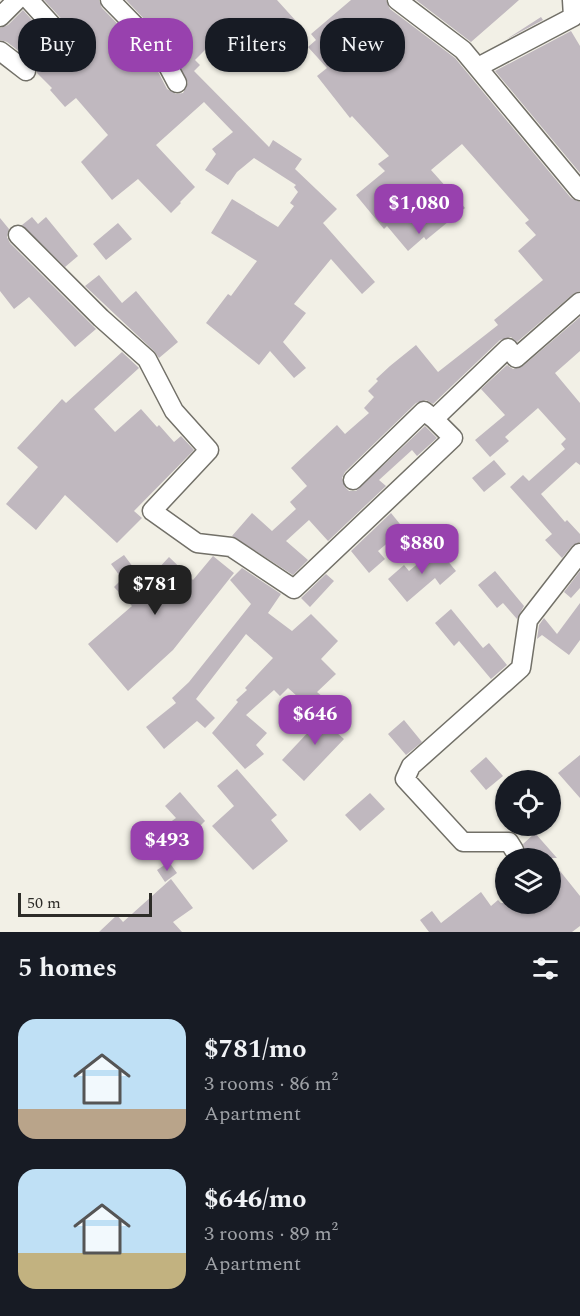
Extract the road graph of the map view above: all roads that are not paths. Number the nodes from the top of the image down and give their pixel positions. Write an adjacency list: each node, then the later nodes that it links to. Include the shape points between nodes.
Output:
1 (17, 0): 6 (street)
2 (29, 0): 7 (street)
3 (110, 0): 11 (street, via 160,51)
4 (397, 0): 10 (street, via 463,50)
5 (572, 0): 10 (street, via 573,17)
6 (0, 17)
7 (45, 18)
8 (0, 51): 9 (street)
9 (18, 65)
10 (478, 67): 12 (street)
11 (177, 83)
12 (580, 191)
13 (18, 235): 15 (street, via 147,359 174,411 209,450 152,511 197,543 231,547 294,589 453,438)
14 (580, 302): 15 (street, via 516,358 508,348)
15 (435, 419): 16 (street, via 424,411)
16 (353, 480)
17 (580, 554): 18 (street, via 528,620 521,668 411,766 405,779 463,842 509,842)
18 (513, 848)

